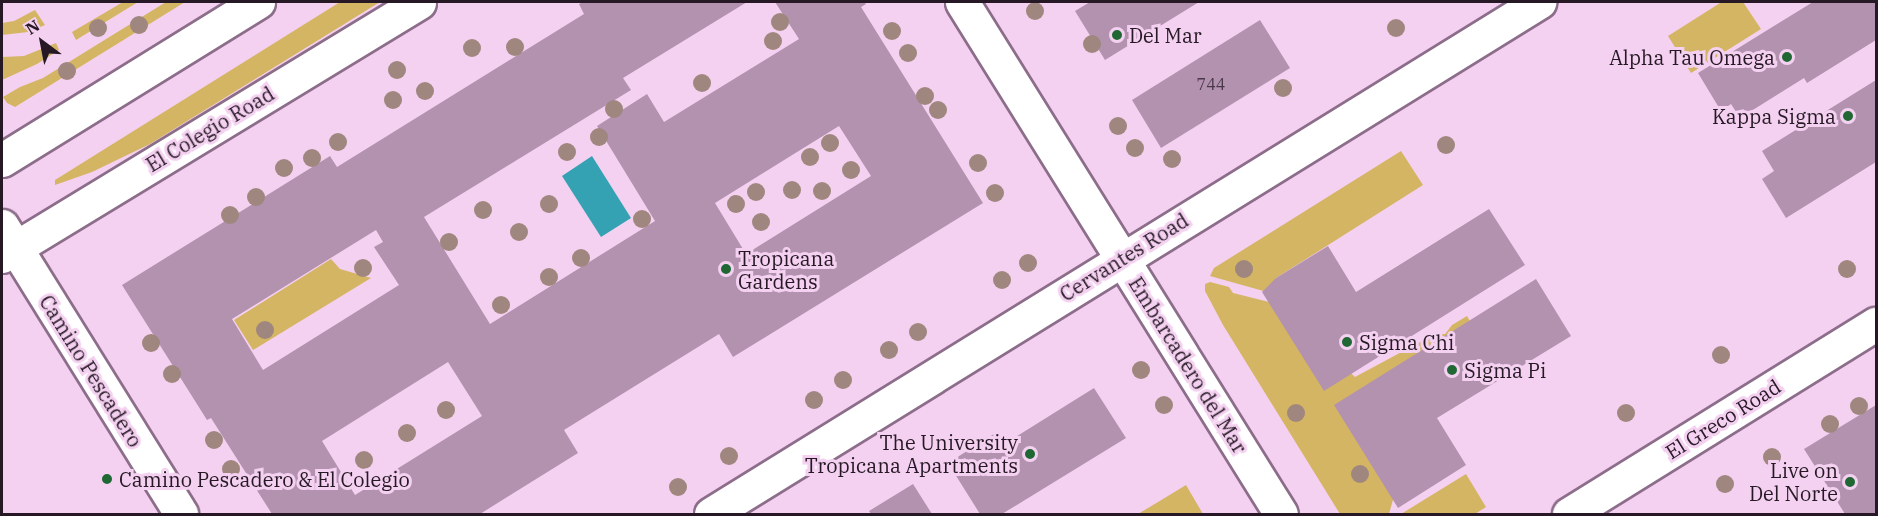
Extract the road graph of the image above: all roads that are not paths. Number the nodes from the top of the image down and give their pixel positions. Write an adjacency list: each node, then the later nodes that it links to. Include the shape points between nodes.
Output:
1 (258, 2): 5 (street)
2 (418, 2): 6 (street, El Colegio Road)
3 (962, 2): 7 (street, Embarcadero del Mar)
4 (1539, 2): 7 (street, Cervantes Road)
5 (2, 160)
6 (6, 244): 9 (street, Camino Pescadero)
7 (1122, 259): 10 (street, Cervantes Road); 11 (street, Embarcadero del Mar)
8 (1876, 324): 12 (street, El Greco Road)
9 (181, 514)
10 (711, 514)
11 (1281, 514)
12 (1569, 514)

